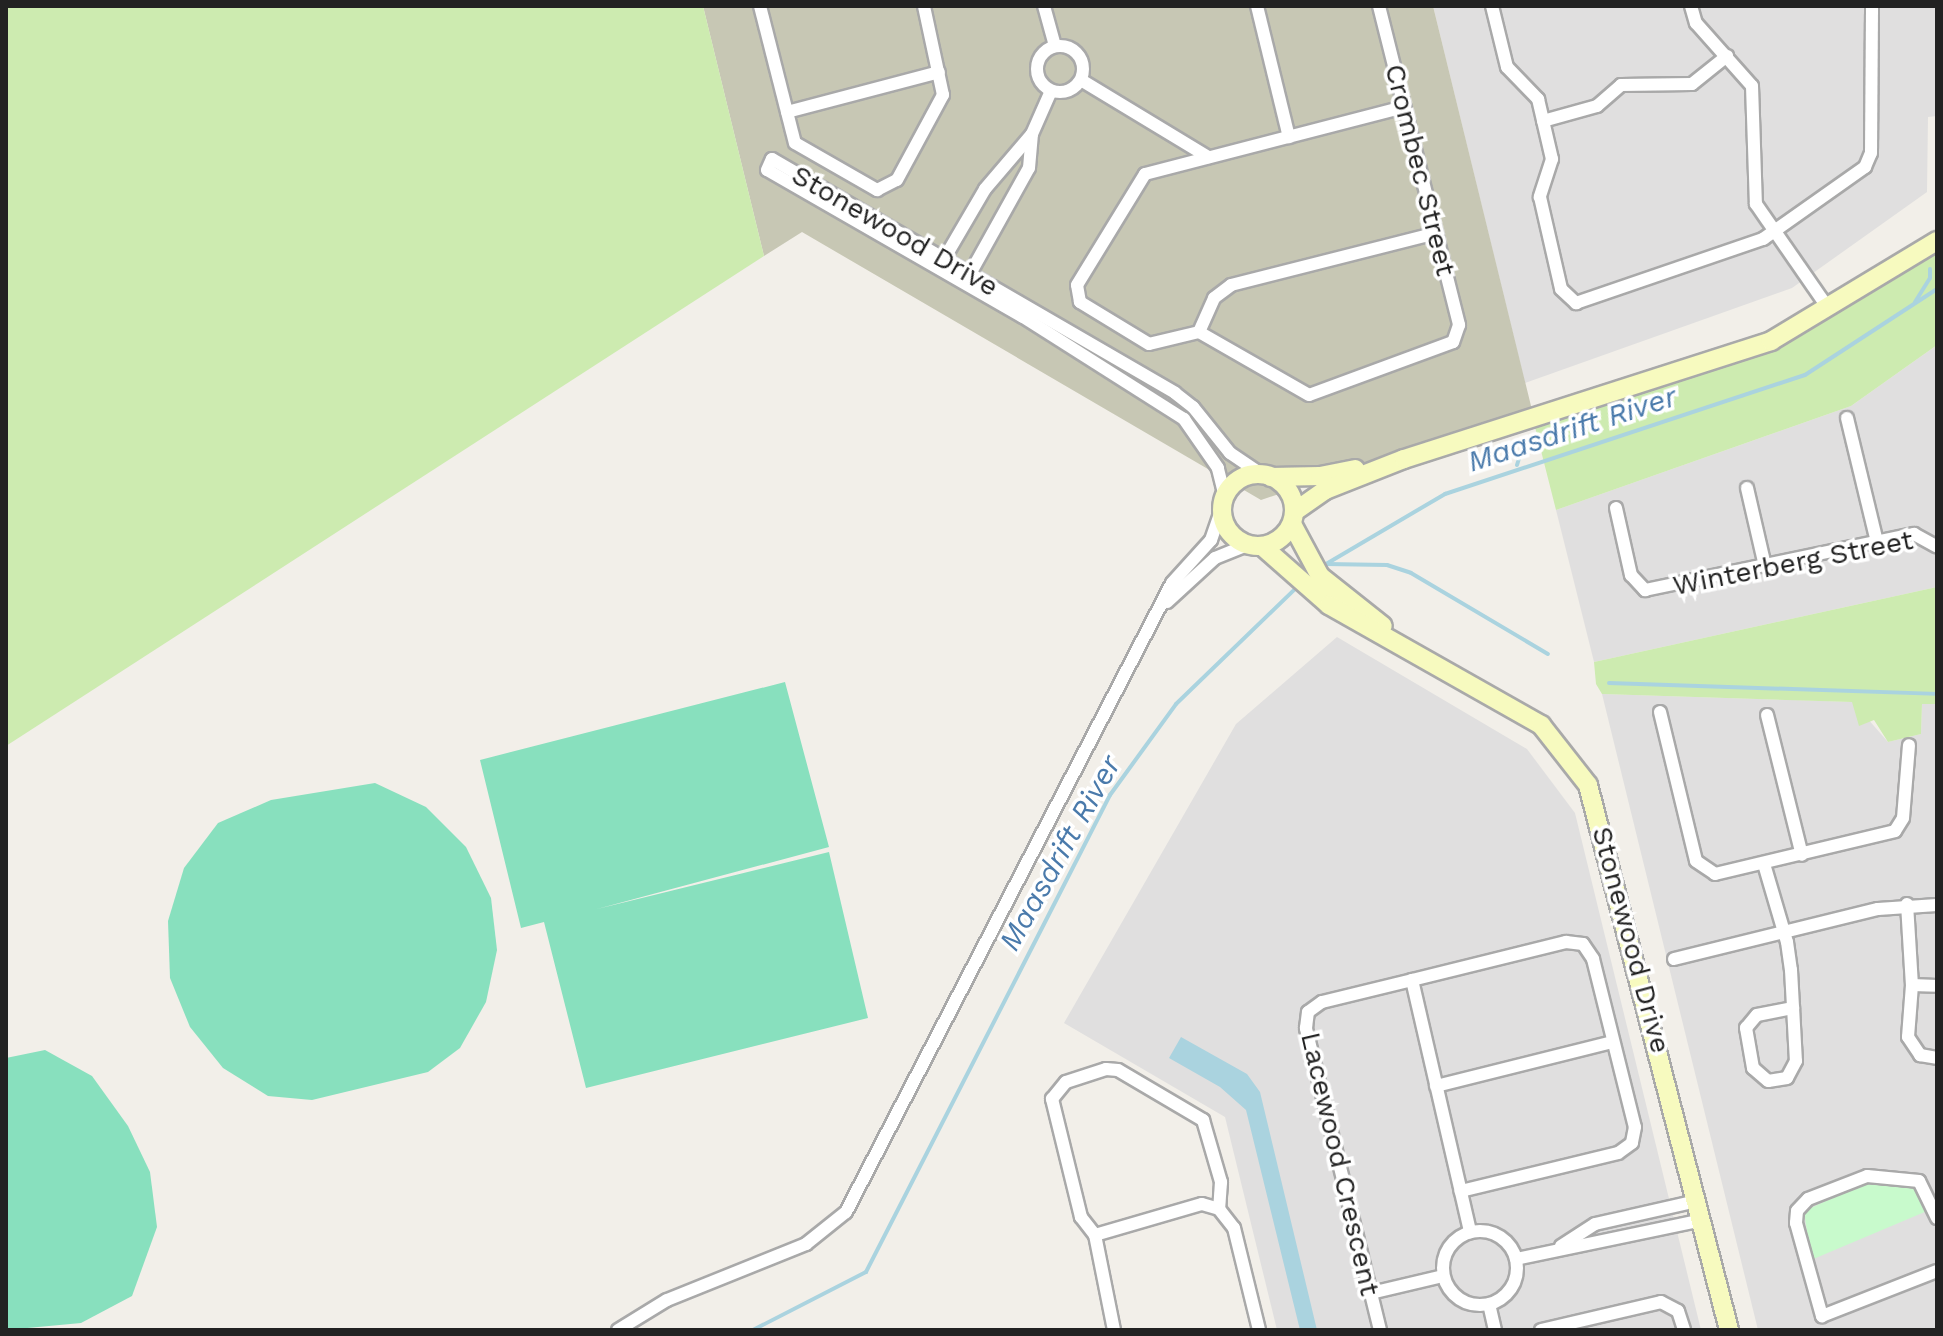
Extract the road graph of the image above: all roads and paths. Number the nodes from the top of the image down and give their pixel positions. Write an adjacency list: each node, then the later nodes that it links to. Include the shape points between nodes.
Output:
1 (760, 6): 15 (street)
2 (924, 6): 11 (street)
3 (1044, 6): 9 (street)
4 (1257, 6): 18 (street)
5 (1379, 6): 14 (street, Crombec Street)
6 (1492, 6): 16 (street, via 1507,67 1533,88)
7 (1691, 6): 10 (street, via 1696,23)
8 (1872, 6): 20 (street, via 1870,158)
9 (1055, 46): 12 (street, via 1075,51 1081,59); 13 (street, via 1042,55 1037,69)
10 (1727, 56): 16 (street, via 1692,84 1621,85 1597,106); 20 (street, via 1752,86 1754,194)
11 (939, 72): 15 (street); 15 (street, via 941,103 897,180 884,189 870,188 801,149)
12 (1081, 80): 13 (street, via 1070,91); 19 (street)
13 (1051, 91): 17 (street)
14 (1405, 107): 18 (street); 21 (street, Crombec Street)
15 (787, 112)
16 (1543, 121): 20 (street, via 1552,159 1540,197 1561,289 1571,301 1600,296)
17 (1032, 134): 23 (street, via 985,189); 24 (street, via 1029,168)
18 (1289, 137): 19 (street)
19 (1208, 157): 26 (street, via 1141,177 1077,285 1085,307 1149,344)
20 (1775, 232): 25 (street)
21 (1436, 233): 26 (street, via 1231,285 1214,298); 26 (street, Crombec Street, via 1458,334 1445,349 1309,395)
22 (1937, 241): 25 (street)
23 (941, 264): 23 (street, Stonewood Drive, via 767,170 772,159); 24 (street, Stonewood Drive)
24 (967, 279): 29 (street, Stonewood Drive, via 1175,393 1203,417 1230,453); 31 (street, Stonewood Drive, via 1184,419 1215,461)
25 (1828, 308): 28 (street, via 1742,353)
26 (1199, 332)
27 (1847, 418): 34 (street)
28 (1404, 459): 29 (street, via 1320,476); 33 (street, via 1325,490)
29 (1266, 475): 31 (street, via 1239,479); 33 (street, via 1289,491)
30 (1747, 488): 38 (street)
31 (1224, 502): 35 (street, via 1228,529); 39 (street, via 1211,540 1172,583)
32 (1616, 508): 38 (street, Winterberg Street, via 1631,575 1645,590)
33 (1293, 518): 35 (street, via 1282,537); 37 (street, Stonewood Drive)
34 (1877, 542): 36 (street, Winterberg Street, via 1919,534); 38 (street, Winterberg Street)
35 (1254, 546): 37 (street, Stonewood Drive); 39 (street, via 1215,558)
36 (1937, 547)
37 (1300, 564): 57 (street, Stonewood Drive, via 1324,590 1399,641 1541,725 1588,785)
38 (1765, 566)
39 (1157, 612): 69 (street, via 858,1193 838,1221 806,1244 681,1294)
40 (1660, 712): 44 (street, via 1700,867 1715,874)
41 (1767, 715): 43 (street)
42 (1909, 745): 43 (street, via 1899,827)
43 (1802, 855): 44 (street)
44 (1764, 864): 47 (street)
45 (1907, 904): 46 (street); 47 (street); 50 (street)
46 (1937, 905)
47 (1784, 932): 48 (street); 52 (street)
48 (1674, 959)
49 (1412, 980): 53 (street, via 1578,942 1591,953); 55 (street); 67 (street, Lacewood Crescent, via 1322,1002 1306,1017)
50 (1912, 985): 51 (street); 54 (street, via 1910,1042 1920,1055)
51 (1937, 986)
52 (1793, 1008): 52 (street, via 1795,1068 1781,1081 1768,1081 1753,1068 1746,1028 1757,1015)
53 (1613, 1042): 55 (street); 56 (street, via 1635,1127 1628,1148)
54 (1937, 1058)
55 (1436, 1086): 56 (street)
56 (1461, 1191): 61 (street)
57 (1697, 1201): 60 (street, Stonewood Drive); 63 (street, via 1595,1224)
58 (1219, 1209): 62 (street, via 1192,1204); 62 (street, via 1221,1182 1203,1120 1118,1070 1106,1069 1066,1082 1052,1099 1081,1217); 71 (street, via 1234,1228)
59 (1937, 1218): 65 (street, via 1919,1181 1867,1176 1808,1199 1796,1217 1822,1316)
60 (1702, 1220): 63 (street, via 1610,1243); 76 (street, Stonewood Drive)
61 (1470, 1232): 64 (street, via 1498,1236); 66 (street, via 1448,1249)
62 (1095, 1235): 70 (street)
63 (1559, 1248): 64 (street)
64 (1516, 1259): 68 (street, via 1512,1287)
65 (1937, 1271)
66 (1443, 1276): 67 (street); 68 (street, via 1460,1300)
67 (1371, 1293): 72 (street, Lacewood Crescent)
68 (1489, 1304): 73 (street)
69 (618, 1330)
70 (1114, 1330)
71 (1259, 1330)
72 (1380, 1330)
73 (1495, 1330)
74 (1541, 1330): 75 (street, via 1661,1302 1678,1311)
75 (1684, 1330)
76 (1729, 1330)

